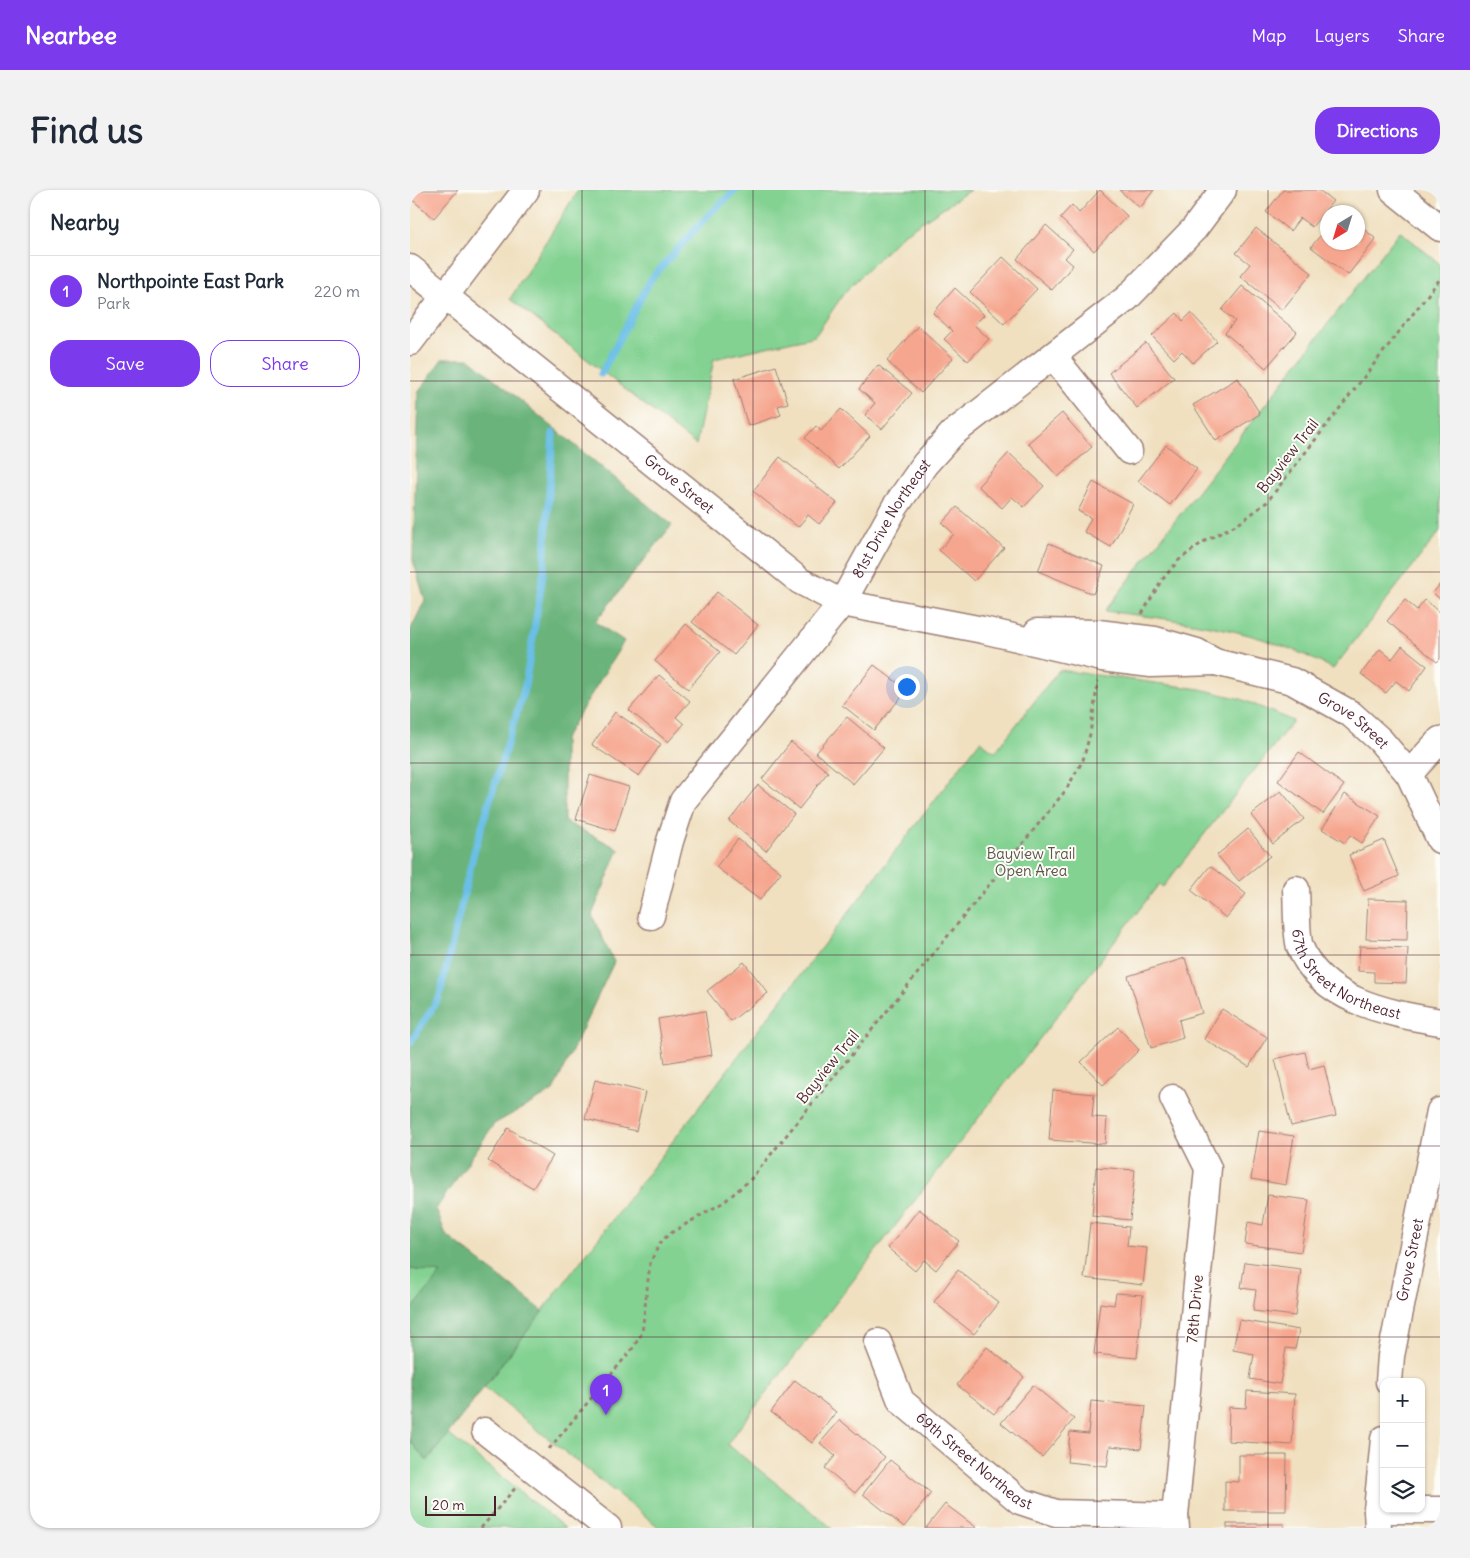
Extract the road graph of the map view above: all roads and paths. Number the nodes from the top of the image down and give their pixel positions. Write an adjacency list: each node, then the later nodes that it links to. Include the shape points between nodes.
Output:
1 (526, 190): 7 (street)
2 (1224, 190): 9 (street, 81st Drive Northeast, via 1194,230 1127,298)
3 (1393, 190): 4 (street)
4 (1440, 228)
5 (410, 268): 7 (street, Grove Street)
6 (1440, 279): 12 (path, Bayview Trail, via 1267,502 1179,560 1161,581)
7 (445, 296): 8 (street); 11 (street, Grove Street, via 800,580)
8 (410, 342)
9 (1053, 356): 10 (street); 11 (street, 81st Drive Northeast, via 952,434 926,464 894,508)
10 (1129, 450)
11 (842, 603): 15 (street, Grove Street, via 1110,659 1151,664 1215,662 1292,681 1351,714 1380,740); 18 (street, 81st Drive Northeast, via 683,801)
12 (1141, 619)
13 (1099, 678): 25 (path, Bayview Trail, via 1083,760 1066,790 751,1179 724,1202 669,1234 660,1243 650,1263 642,1334)
14 (1440, 740): 15 (street)
15 (1409, 774): 16 (street, Grove Street)
16 (1440, 840)
17 (1296, 889): 19 (street, 67th Street Northeast, via 1300,946 1316,971 1350,997 1378,1010)
18 (651, 916)
19 (1440, 1022)
20 (1173, 1098): 30 (street, 78th Drive, via 1208,1168)
21 (1440, 1111): 23 (street, Grove Street)
22 (878, 1342): 30 (street, 69th Street Northeast, via 900,1401 1020,1501 1056,1514)
23 (1389, 1378)
24 (485, 1431): 32 (street)
25 (548, 1450)
26 (1382, 1468): 29 (street)
27 (520, 1483): 31 (path)
28 (1440, 1510): 29 (street)
29 (1378, 1519)
30 (1176, 1522)
31 (481, 1528)
32 (608, 1528)

